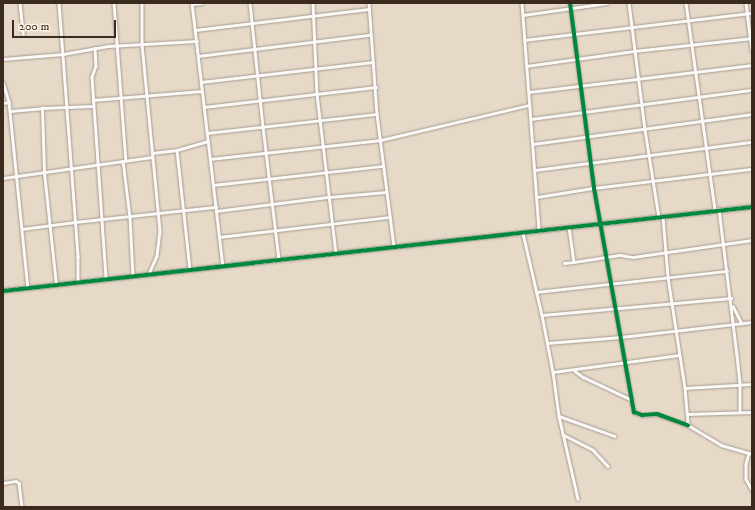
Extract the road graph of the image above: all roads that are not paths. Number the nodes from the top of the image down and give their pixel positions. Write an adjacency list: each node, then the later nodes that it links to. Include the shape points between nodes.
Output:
1 (20, 3): 26 (street)
2 (58, 3): 40 (street)
3 (114, 3): 34 (street)
4 (142, 3): 33 (street)
5 (202, 3): 15 (street)
6 (250, 3): 23 (street)
7 (312, 3): 21 (street)
8 (369, 3): 17 (street)
9 (522, 3): 20 (street)
10 (570, 3): 16 (street)
11 (607, 3): 16 (street)
12 (629, 3): 24 (street)
13 (686, 3): 22 (street)
14 (746, 3): 18 (street)
15 (192, 4): 25 (street)
16 (571, 8): 20 (street); 27 (street)
17 (369, 9): 21 (street); 28 (street)
18 (747, 13): 19 (street); 22 (street); 29 (street)
19 (752, 13)
20 (523, 15): 30 (street)
21 (313, 16): 23 (street); 32 (street)
22 (688, 20): 24 (street); 35 (street)
23 (253, 23): 25 (street); 37 (street)
24 (632, 27): 27 (street); 38 (street)
25 (195, 30): 31 (street)
26 (23, 34)
27 (574, 34): 30 (street); 43 (street)
28 (370, 35): 32 (street); 44 (street)
29 (751, 38): 35 (street); 39 (street)
30 (524, 40): 46 (street)
31 (197, 41): 33 (street); 41 (street)
32 (314, 41): 37 (street); 47 (street)
33 (142, 44): 34 (street); 59 (street)
34 (116, 45): 36 (street); 60 (street)
35 (692, 45): 38 (street); 48 (street)
36 (95, 48): 40 (street); 62 (street)
37 (255, 48): 41 (street); 49 (street)
38 (634, 51): 43 (street); 50 (street)
39 (752, 52)
40 (63, 54): 42 (street); 69 (street)
41 (198, 56): 52 (street)
42 (3, 59)
43 (577, 59): 46 (street); 54 (street)
44 (373, 62): 47 (street); 53 (street)
45 (752, 65): 48 (street)
46 (526, 66): 57 (street)
47 (316, 69): 49 (street); 58 (street)
48 (696, 72): 50 (street); 61 (street)
49 (258, 76): 52 (street); 63 (street)
50 (638, 79): 54 (street); 67 (street)
51 (3, 82): 65 (street)
52 (201, 82): 56 (street)
53 (376, 87): 58 (street); 74 (street)
54 (581, 87): 57 (street); 73 (street)
55 (752, 90): 61 (street)
56 (202, 91): 59 (street); 70 (street)
57 (529, 92): 66 (street)
58 (317, 94): 63 (street); 77 (street)
59 (148, 96): 60 (street); 91 (street)
60 (121, 97): 62 (street); 94 (street)
61 (699, 97): 67 (street); 78 (street)
62 (93, 100): 68 (street)
63 (261, 100): 70 (street); 79 (street)
64 (3, 102): 65 (street)
65 (9, 102): 72 (street)
66 (529, 105): 76 (street); 83 (street)
67 (642, 105): 73 (street); 80 (street)
68 (94, 106): 69 (street); 96 (street)
69 (67, 107): 71 (street); 98 (street)
70 (204, 107): 81 (street)
71 (42, 108): 72 (street); 101 (street)
72 (10, 111): 104 (street)
73 (584, 112): 76 (street); 82 (street)
74 (377, 114): 77 (street); 83 (street)
75 (752, 114): 78 (street)
76 (531, 119): 86 (street)
77 (320, 121): 79 (street); 87 (street)
78 (702, 121): 80 (street); 88 (street)
79 (263, 126): 81 (street); 90 (street)
80 (645, 130): 82 (street); 92 (street)
81 (207, 133): 84 (street)
82 (588, 137): 86 (street); 95 (street)
83 (381, 140): 87 (street); 97 (street)
84 (208, 141): 89 (street); 93 (street)
85 (752, 142): 88 (street)
86 (533, 144): 100 (street)
87 (323, 147): 90 (street); 102 (street)
88 (706, 148): 92 (street); 103 (street)
89 (177, 150): 91 (street); 117 (street)
90 (266, 153): 93 (street); 106 (street)
91 (152, 155): 94 (street); 118 (street)
92 (649, 155): 95 (street); 107 (street)
93 (210, 159): 108 (street)
94 (125, 161): 96 (street); 121 (street)
95 (591, 162): 100 (street); 109 (street)
96 (99, 164): 98 (street); 122 (street)
97 (384, 166): 102 (street); 110 (street)
98 (70, 168): 101 (street); 123 (street)
99 (752, 169): 103 (street)
100 (535, 170): 112 (street)
101 (44, 172): 104 (street); 126 (street)
102 (326, 172): 106 (street); 111 (street)
103 (709, 174): 107 (street); 116 (street)
104 (17, 175): 105 (street); 128 (street)
105 (3, 178)
106 (269, 178): 108 (street); 113 (street)
107 (653, 181): 109 (street); 120 (street)
108 (213, 186): 115 (street)
109 (594, 188): 112 (street); 124 (street)
110 (386, 192): 111 (street); 119 (street)
111 (328, 196): 113 (street); 125 (street)
112 (537, 197): 130 (street)
113 (272, 204): 115 (street); 129 (street)
114 (752, 207): 116 (street)
115 (216, 209): 117 (street); 132 (street)
116 (717, 210): 120 (street); 134 (street)
117 (184, 211): 118 (street); 143 (street)
118 (157, 214): 121 (street); 145 (street, via 160,231 157,256)
119 (390, 217): 125 (street); 135 (street)
120 (661, 217): 124 (street); 136 (street)
121 (130, 218): 122 (street); 146 (street)
122 (103, 219): 123 (street); 148 (street)
123 (75, 222): 126 (street); 149 (street)
124 (600, 223): 127 (street); 138 (street)
125 (332, 224): 129 (street); 137 (street)
126 (49, 226): 128 (street); 151 (street)
127 (569, 226): 130 (street); 140 (street)
128 (22, 229): 152 (street)
129 (275, 230): 132 (street); 139 (street)
130 (539, 230): 131 (street)
131 (523, 233): 135 (street); 154 (street)
132 (219, 237): 142 (street)
133 (752, 240): 134 (street)
134 (724, 244): 136 (street); 144 (street)
135 (394, 246): 137 (street)
136 (665, 252): 138 (street, via 633,257); 147 (street)
137 (336, 253): 139 (street)
138 (606, 257): 140 (street); 150 (street)
139 (279, 259): 142 (street)
140 (574, 262): 141 (street)
141 (564, 263)
142 (223, 265): 143 (street)
143 (190, 269): 145 (street)
144 (727, 271): 147 (street); 155 (street)
145 (149, 275): 146 (street)
146 (133, 276): 148 (street)
147 (668, 277): 150 (street); 156 (street)
148 (106, 280): 149 (street)
149 (78, 283): 151 (street)
150 (611, 284): 154 (street); 158 (street)
151 (56, 286): 152 (street)
152 (28, 288): 153 (street)
153 (3, 290)
154 (536, 292): 159 (street)
155 (731, 298): 156 (street); 157 (street)
156 (672, 304): 158 (street); 163 (street)
157 (732, 306): 160 (street); 162 (street)
158 (615, 310): 159 (street); 164 (street)
159 (542, 315): 165 (street)
160 (741, 322): 161 (street); 162 (street)
161 (752, 322)
162 (733, 323): 163 (street); 170 (street)
163 (676, 330): 164 (street); 166 (street)
164 (620, 337): 165 (street); 167 (street)
165 (547, 343): 169 (street)
166 (680, 356): 167 (street); 172 (street)
167 (625, 364): 168 (street); 173 (street)
168 (575, 370): 169 (street); 173 (street, via 583,377)
169 (553, 372): 177 (street)
170 (740, 384): 171 (street); 172 (street); 174 (street)
171 (752, 384)
172 (686, 388): 176 (street)
173 (632, 400): 178 (street, via 636,414 657,414)
174 (740, 412): 175 (street); 176 (street)
175 (752, 412)
176 (687, 414): 178 (street)
177 (559, 416): 179 (street); 180 (street)
178 (688, 425): 181 (street, via 721,445)
179 (563, 435): 182 (street, via 593,450); 185 (street)
180 (615, 436)
181 (751, 454): 184 (street, via 746,464 746,479)
182 (608, 466)
183 (3, 483): 186 (street, via 19,483)
184 (752, 490)
185 (578, 499)
186 (22, 507)

